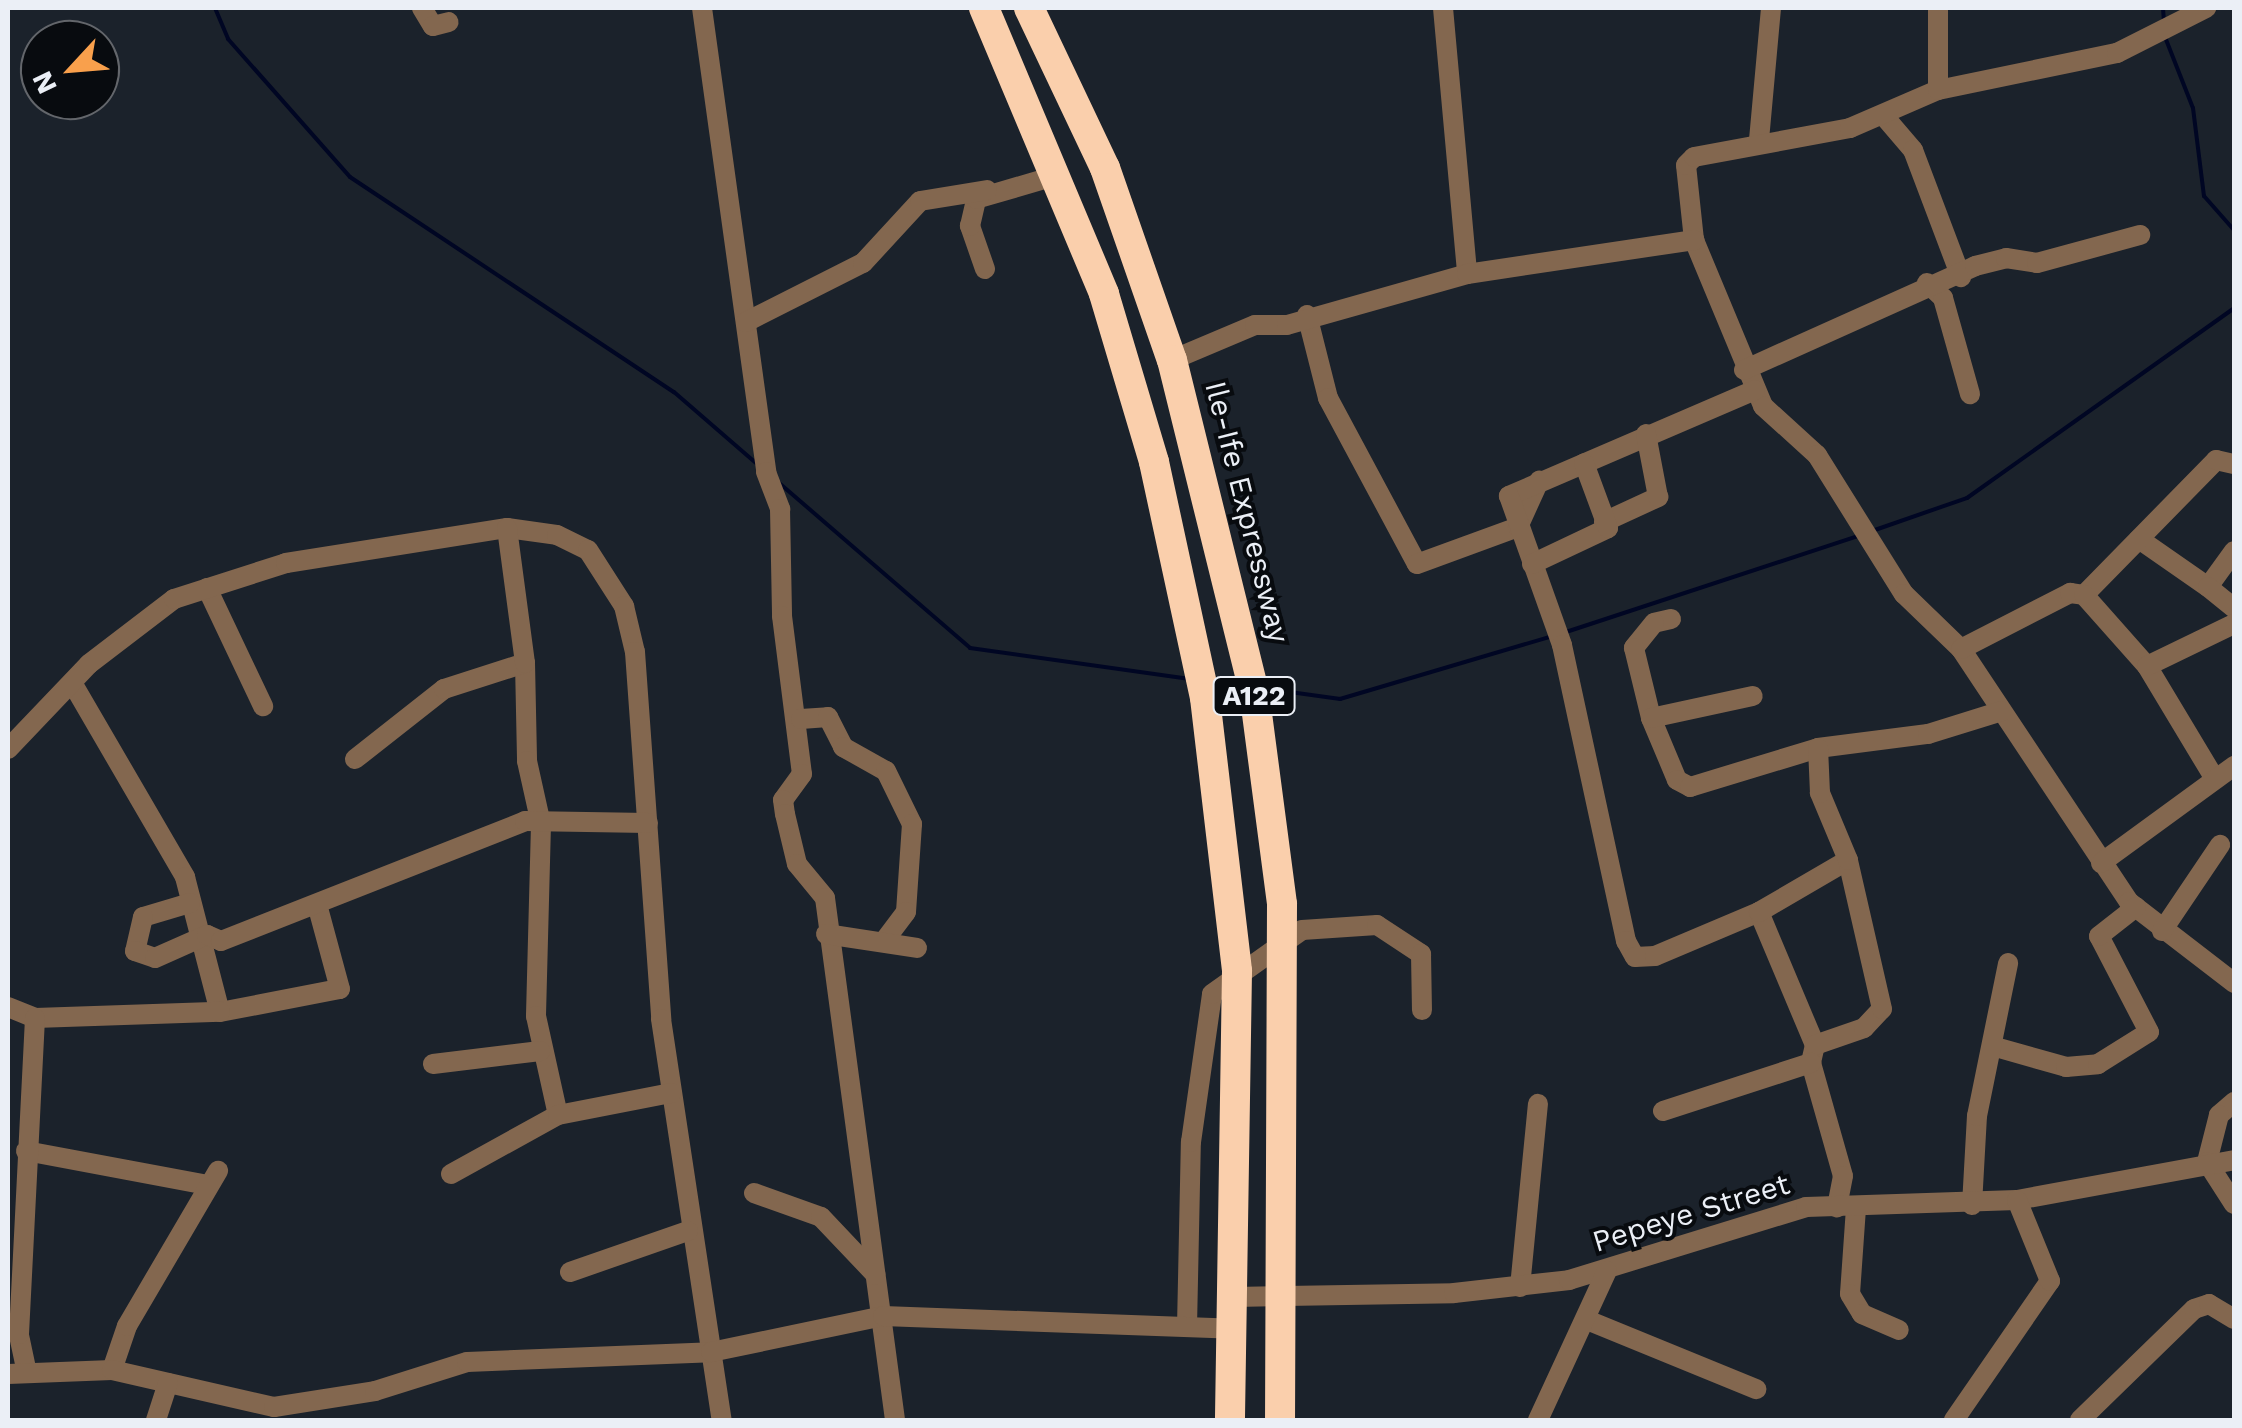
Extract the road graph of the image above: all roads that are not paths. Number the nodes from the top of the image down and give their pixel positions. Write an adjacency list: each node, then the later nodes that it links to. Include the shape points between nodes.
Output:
1 (422, 8): 9 (street, via 433,26)
2 (702, 8): 23 (street)
3 (984, 8): 14 (highway, A122)
4 (1030, 8): 13 (highway, Ile-Ife Expressway / A122)
5 (1443, 8): 19 (street)
6 (1771, 8): 12 (street)
7 (1938, 8): 10 (street)
8 (2206, 8): 10 (street, via 2116,53)
9 (448, 22)
10 (1938, 90): 11 (street)
11 (1883, 115): 12 (street, via 1814,137); 20 (street, via 1912,150)
12 (1759, 140): 17 (street, via 1703,152 1686,165)
13 (1105, 168): 14 (highway); 24 (highway, Ile-Ife Expressway / A122)
14 (1060, 180): 15 (street); 73 (highway, A122, via 1104,294 1173,542 1205,698)
15 (986, 190): 18 (street, via 970,226); 23 (street, via 920,201 863,263)
16 (2140, 235): 20 (street, via 2037,263 2006,258)
17 (1694, 240): 19 (street); 25 (street, via 1706,254)
18 (985, 269)
19 (1467, 274): 22 (street)
20 (1961, 276): 21 (street)
21 (1927, 283): 25 (street); 27 (street, via 1943,298)
22 (1307, 315): 24 (street); 32 (street, via 1310,358 1325,370 1328,398 1408,558 1434,563)
23 (746, 322): 51 (street, via 770,493 780,509 782,616)
24 (1172, 360): 69 (highway, Ile-Ife Expressway / A122, via 1240,618)
25 (1744, 370): 26 (street)
26 (1755, 390): 28 (street); 43 (street, via 1816,456 1904,594)
27 (1970, 394)
28 (1646, 434): 30 (street); 31 (street, via 1658,498)
29 (2233, 458): 34 (street, via 2216,460)
30 (1584, 463): 31 (street); 32 (street, via 1508,492)
31 (1604, 522): 36 (street, via 1603,535)
32 (1518, 527): 36 (street)
33 (507, 528): 38 (street, via 286,563); 44 (street); 57 (street, via 588,550 624,606)
34 (2138, 538): 37 (street); 39 (street)
35 (2234, 551): 37 (street)
36 (1532, 564): 65 (street, via 1562,645 1602,850 1635,958)
37 (2208, 587): 40 (street)
38 (207, 588): 46 (street, via 150,610); 48 (street)
39 (2084, 594): 43 (street, via 2070,593); 45 (street)
40 (2234, 608)
41 (1671, 618): 50 (street, via 1654,622 1634,648)
42 (2234, 624): 45 (street)
43 (1961, 649): 49 (street)
44 (525, 663): 54 (street, via 444,689); 58 (street, via 527,762)
45 (2147, 666): 56 (street)
46 (74, 686): 53 (street); 62 (street, via 164,830)
47 (1753, 696): 50 (street)
48 (263, 706)
49 (2002, 712): 52 (street, via 1928,734); 61 (street)
50 (1652, 718): 52 (street, via 1677,780 1690,786)
51 (800, 719): 67 (street, via 802,774 785,814 797,864 825,898); 70 (street, via 828,717 843,747 886,771 912,824 906,912)
52 (1818, 748): 60 (street, via 1820,793)
53 (8, 749)
54 (355, 759)
55 (2234, 766): 56 (street)
56 (2213, 776): 61 (street)
57 (648, 823): 58 (street); 83 (street)
58 (541, 824): 63 (street, via 494,830); 80 (street, via 532,942)
59 (2220, 844): 66 (street)
60 (1848, 860): 65 (street); 81 (street, via 1882,1009 1864,1028)
61 (2101, 863): 64 (street)
62 (190, 903): 68 (street, via 193,930); 68 (street, via 143,917 135,951 156,958)
63 (318, 908): 68 (street, via 262,917 221,941); 77 (street, via 340,989)
64 (2136, 908): 66 (street); 79 (street, via 2098,936 2149,1032 2098,1064 2066,1066)
65 (1759, 912): 81 (street)
66 (2162, 931): 74 (street)
67 (826, 934): 70 (street); 100 (street)
68 (207, 935): 77 (street)
69 (1283, 938): 73 (street); 76 (street, via 1328,926 1401,933 1421,954); 103 (highway, Ile-Ife Expressway / A122)
70 (884, 941): 71 (street)
71 (917, 948)
72 (2008, 963): 79 (street)
73 (1237, 971): 102 (highway, A122); 107 (street, via 1212,994 1202,1024)
74 (2234, 983)
75 (8, 1006): 78 (street)
76 (1422, 1010)
77 (220, 1012): 78 (street)
78 (35, 1018): 88 (street, via 36,1117)
79 (1992, 1046): 94 (street)
80 (540, 1051): 82 (street); 87 (street)
81 (1813, 1054): 86 (street); 96 (street)
82 (432, 1064)
83 (670, 1093): 87 (street); 97 (street)
84 (2234, 1102): 90 (street, via 2219,1115)
85 (1538, 1104): 101 (street)
86 (1663, 1110)
87 (558, 1116): 91 (street)
88 (26, 1151): 111 (street, via 212,1178 127,1326); 112 (street)
89 (2234, 1160): 90 (street, Pepeye Street)
90 (2207, 1162): 93 (street, Pepeye Street); 95 (street)
91 (451, 1174)
92 (754, 1194): 100 (street, via 821,1218)
93 (2017, 1200): 94 (street, Pepeye Street); 121 (street, via 2050,1281)
94 (1972, 1204): 96 (street, Pepeye Street)
95 (2234, 1204)
96 (1846, 1208): 98 (street, Pepeye Street, via 1770,1214); 109 (street, via 1850,1294 1862,1314)
97 (688, 1231): 99 (street); 110 (street)
98 (1608, 1271): 101 (street, Pepeye Street); 106 (street)
99 (570, 1272)
100 (875, 1274): 104 (street)
101 (1520, 1287): 103 (street, Pepeye Street)
102 (1234, 1297): 103 (street, Pepeye Street); 108 (highway, A122)
103 (1282, 1300): 119 (highway, Ile-Ife Expressway / A122)
104 (883, 1316): 107 (street); 110 (street); 117 (street)
105 (2234, 1318): 122 (street, via 2209,1304 2194,1309)
106 (1588, 1320): 114 (street); 120 (street)
107 (1187, 1326): 108 (street)
108 (1233, 1328): 118 (highway, A122)
109 (1899, 1330)
110 (711, 1352): 113 (street, via 466,1362 376,1391 274,1407); 116 (street)
111 (112, 1370): 112 (street); 113 (street)
112 (17, 1374)
113 (168, 1383): 115 (street)
114 (1756, 1389)
115 (156, 1420)
116 (722, 1420)
117 (895, 1420)
118 (1230, 1420)
119 (1280, 1420)
120 (1538, 1420)
121 (1954, 1420)
122 (2080, 1420)

